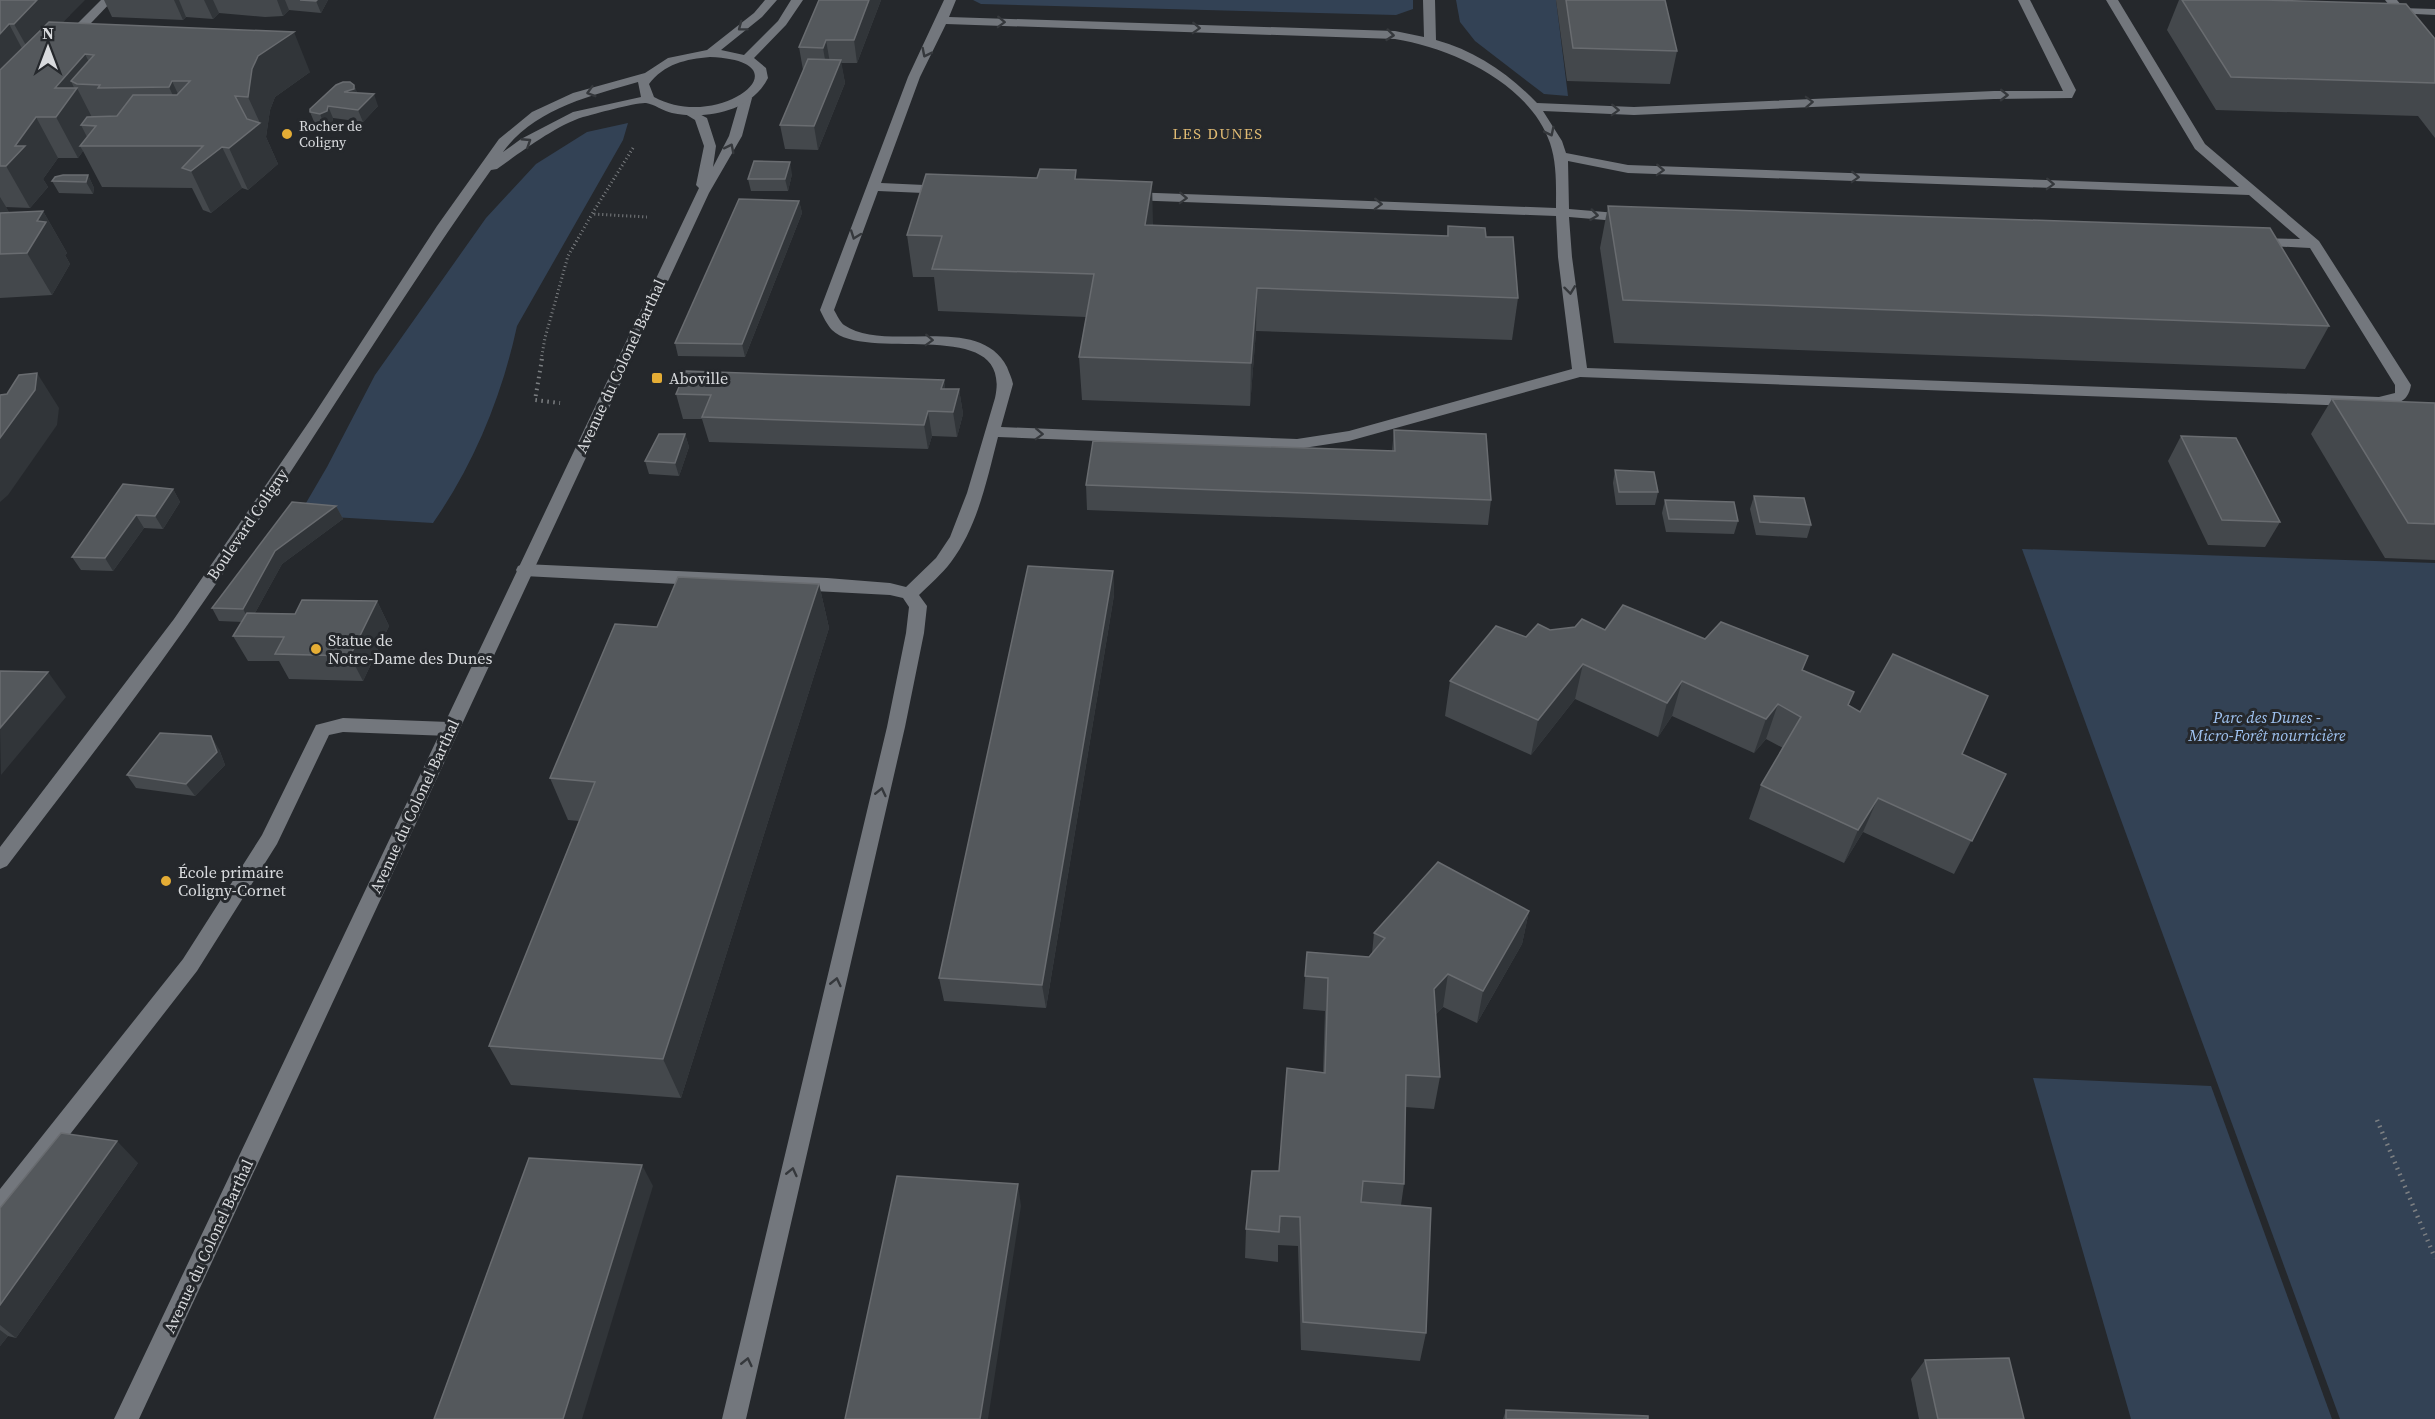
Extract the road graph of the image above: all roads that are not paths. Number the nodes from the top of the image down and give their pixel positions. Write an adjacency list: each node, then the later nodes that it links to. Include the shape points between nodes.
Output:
1 (106, 0): 13 (street)
2 (771, 0): 14 (street, one-way to 14)
3 (797, 0): 16 (street, via 782,23)
4 (950, 0): 11 (street)
5 (1429, 0): 12 (street)
6 (2024, 0): 20 (street, one-way to 6, via 1634,111 2068,95 2070,90)
7 (2112, 0): 26 (street, via 2200,146)
8 (2391, 0): 9 (street)
9 (2400, 11): 10 (street); 15 (street)
10 (2435, 12)
11 (942, 20): 12 (street, one-way to 12, via 1370,33); 24 (street, one-way to 24, via 914,77)
12 (1430, 42): 20 (street, via 1474,60)
13 (57, 51)
14 (710, 53): 16 (street); 17 (street, Boulevard Coligny, via 673,60)
15 (2435, 54)
16 (747, 58): 18 (street, Avenue du Colonel Barthal, via 761,72 761,81)
17 (647, 76): 19 (street, via 643,84); 23 (street, Boulevard Coligny, one-way to 23, via 577,96 536,115 504,142)
18 (746, 98): 21 (street); 27 (street, Avenue du Colonel Barthal, one-way to 18, via 732,148)
19 (648, 99): 21 (street, via 662,107); 23 (street, Boulevard Coligny, one-way to 19, via 526,142 577,115)
20 (1535, 107): 22 (street, one-way to 22)
21 (688, 112): 27 (street, Avenue du Colonel Barthal, via 701,118 710,146)
22 (1561, 156): 26 (street, one-way to 26, via 1628,169); 29 (street)
23 (479, 176): 38 (street, Boulevard Coligny, via 180,623)
24 (873, 187): 25 (street); 34 (street, one-way to 34, via 827,310 829,318 835,326 856,335 950,341 987,352 1001,365 1005,381)
25 (957, 190)
26 (2252, 191): 32 (street)
27 (702, 193): 35 (street, Avenue du Colonel Barthal)
28 (1112, 195): 29 (street, one-way to 29)
29 (1563, 211): 30 (street, one-way to 30); 33 (street, one-way to 33)
30 (1646, 219)
31 (2242, 241): 32 (street)
32 (2314, 244): 33 (street, via 2403,385 2397,399 2379,402)
33 (1580, 372): 34 (street, one-way to 33, via 1297,444 1349,436)
34 (992, 432): 36 (street, via 959,535 950,552)
35 (524, 570): 36 (street, via 827,584); 37 (street, Avenue du Colonel Barthal)
36 (909, 594): 41 (street, one-way to 36, via 896,727 918,606)
37 (449, 729): 39 (street, via 343,725 322,730 270,839 190,965); 40 (street, Avenue du Colonel Barthal)
38 (0, 861)
39 (0, 1207)
40 (126, 1419)
41 (734, 1419)

